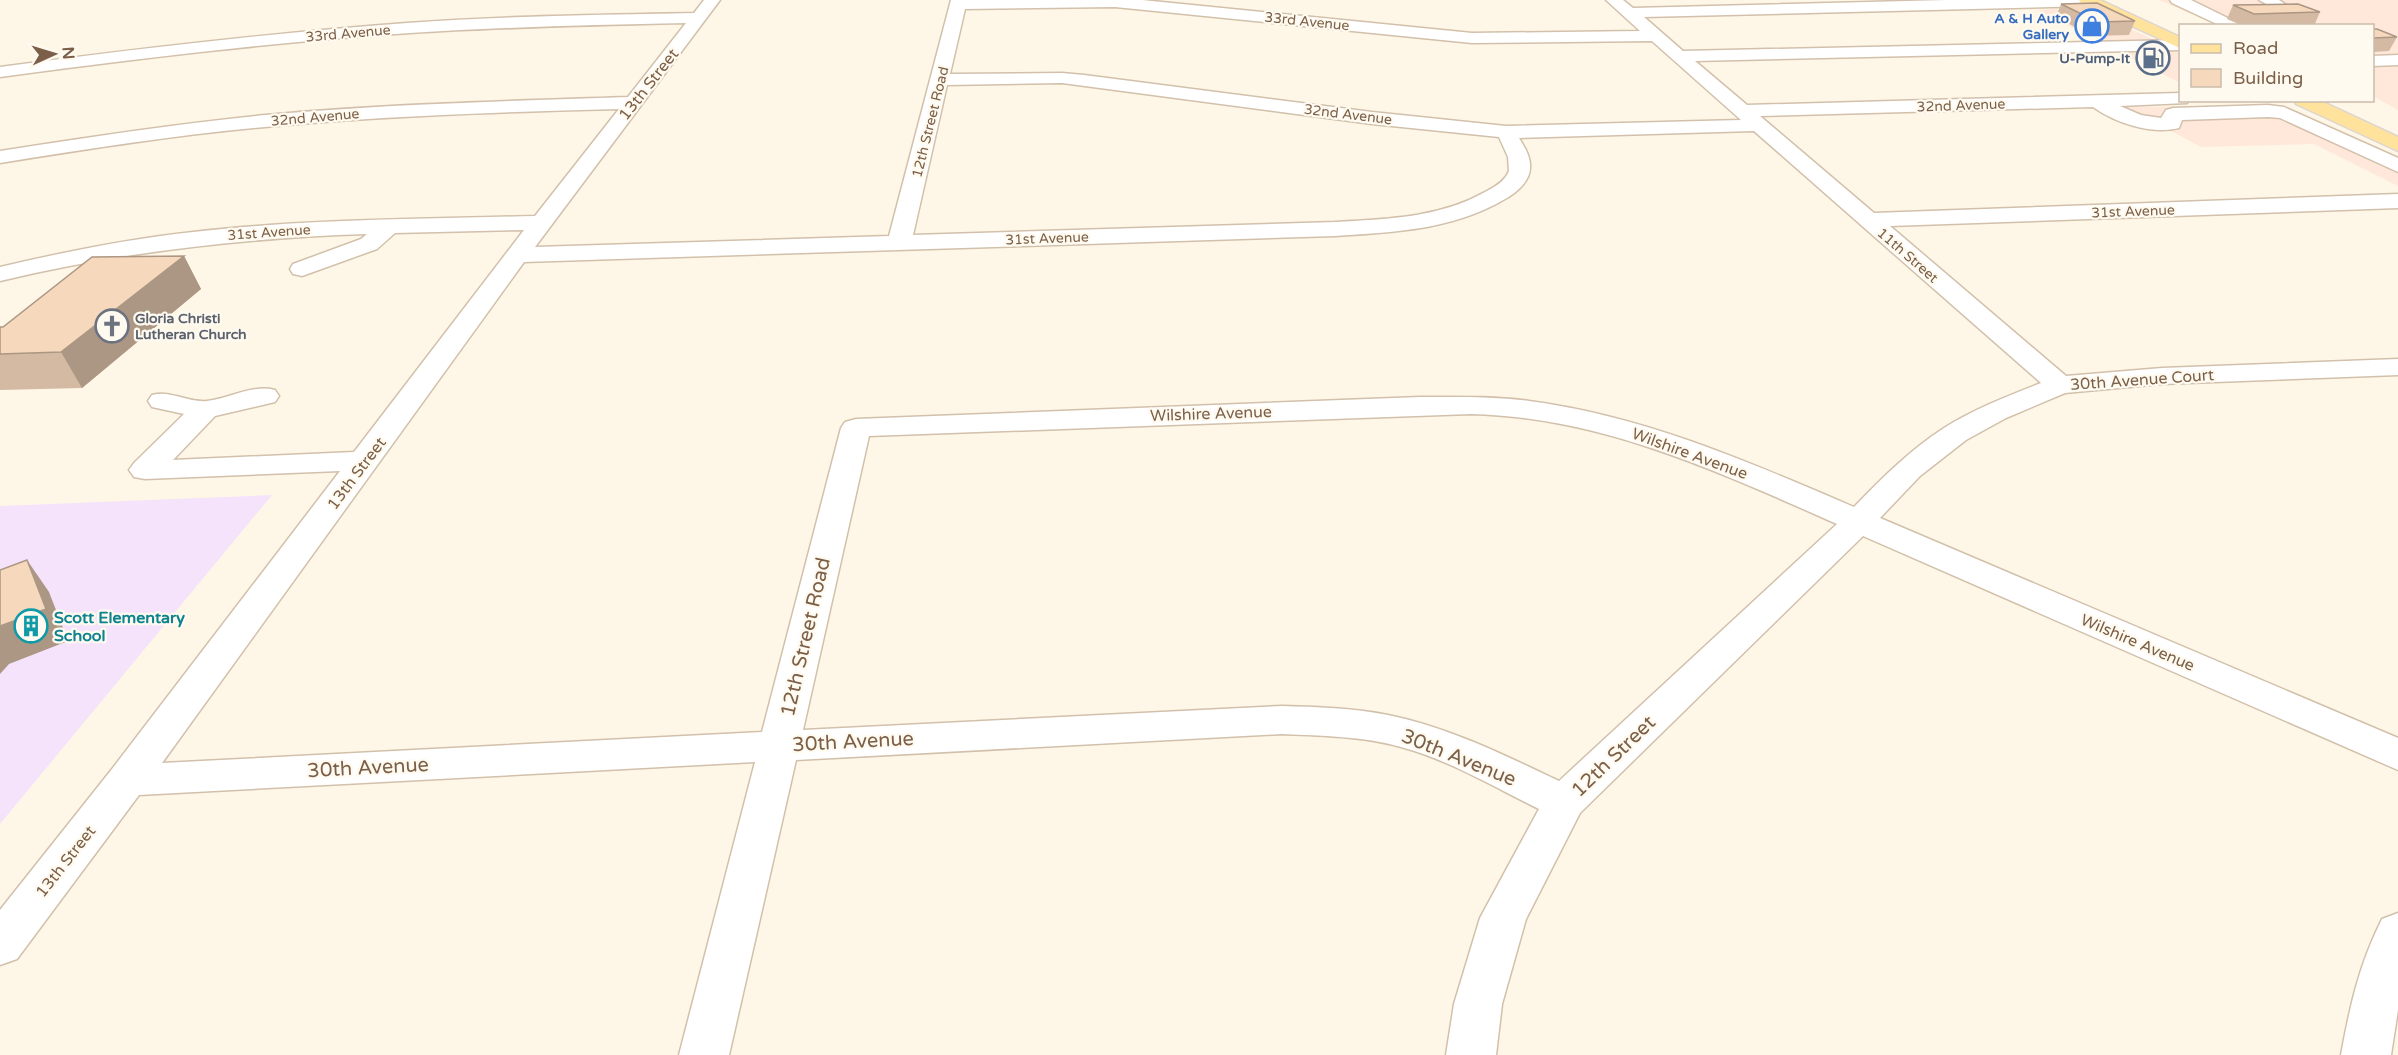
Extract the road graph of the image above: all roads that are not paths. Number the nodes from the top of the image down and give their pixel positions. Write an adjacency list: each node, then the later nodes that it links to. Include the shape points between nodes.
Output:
1 (1614, 0): 9 (street, 11th Street)
2 (2119, 0): 11 (main road)
3 (2178, 0): 10 (street)
4 (2267, 0): 8 (street)
5 (2089, 1): 9 (street); 12 (main road, via 2132,11); 14 (main road)
6 (959, 2): 13 (street, 33rd Avenue, via 1115,2 1472,39); 20 (street, 12th Street Road)
7 (705, 9): 19 (street, 33rd Avenue, via 338,34); 25 (street, 13th Street)
8 (2286, 10)
9 (1629, 13): 13 (street, 11th Street)
10 (2232, 24)
11 (2179, 29)
12 (2179, 29)
13 (1656, 36): 16 (street, 11th Street)
14 (2179, 43)
15 (2179, 44): 16 (street)
16 (1678, 56): 26 (street, 11th Street)
17 (2398, 60): 18 (street)
18 (2374, 61)
19 (0, 72)
20 (940, 80): 28 (street, 32nd Avenue, via 1084,80); 37 (street, 12th Street Road)
21 (2179, 99): 22 (street, 32nd Avenue)
22 (2096, 101): 26 (street, 32nd Avenue); 29 (street, via 2133,122 2150,125 2172,124 2173,114 2268,111 2295,117)
23 (2307, 102): 30 (main road)
24 (2345, 102): 27 (main road)
25 (633, 103): 31 (street, 32nd Avenue, via 454,108 300,118); 35 (street, 13th Street)
26 (1749, 118): 28 (street, 32nd Avenue); 34 (street, 11th Street)
27 (2398, 126)
28 (1506, 132): 37 (street, 31st Avenue, via 1520,167 1508,187 1468,210 1408,224 1335,230)
29 (2340, 138): 30 (street); 32 (street)
30 (2398, 145)
31 (0, 156)
32 (2398, 166)
33 (2398, 201): 34 (street, 31st Avenue)
34 (1867, 220): 44 (street, 11th Street)
35 (542, 223): 36 (street, 31st Avenue); 39 (street, 13th Street)
36 (388, 227): 38 (street); 42 (street, 31st Avenue, via 290,230 137,245)
37 (899, 243): 39 (street, 31st Avenue)
38 (369, 244): 40 (street); 41 (street)
39 (517, 255): 49 (street, 13th Street)
40 (387, 263)
41 (302, 269)
42 (0, 274)
43 (2398, 367): 44 (street, 30th Avenue Court, via 2162,376)
44 (2060, 385): 50 (street, 30th Avenue Court, via 1955,434 1909,469)
45 (265, 396): 47 (street)
46 (162, 401): 47 (street)
47 (205, 410): 49 (street, via 145,470)
48 (856, 428): 50 (street, Wilshire Avenue, via 1290,409 1502,407 1648,434 1716,459); 51 (street, 12th Street Road)
49 (365, 461): 53 (street, 13th Street)
50 (1859, 522): 52 (street, Wilshire Avenue); 54 (street, 12th Street)
51 (780, 745): 53 (street, 30th Avenue); 54 (street, 30th Avenue, via 1282,720 1339,722 1404,733 1454,751); 57 (street, 12th Street Road)
52 (2398, 755)
53 (127, 780): 56 (street, 13th Street)
54 (1564, 802): 58 (street, 12th Street, via 1503,918 1478,1004)
55 (2398, 933): 59 (street, via 2376,995)
56 (0, 945)
57 (704, 1055)
58 (1471, 1055)
59 (2366, 1055)

